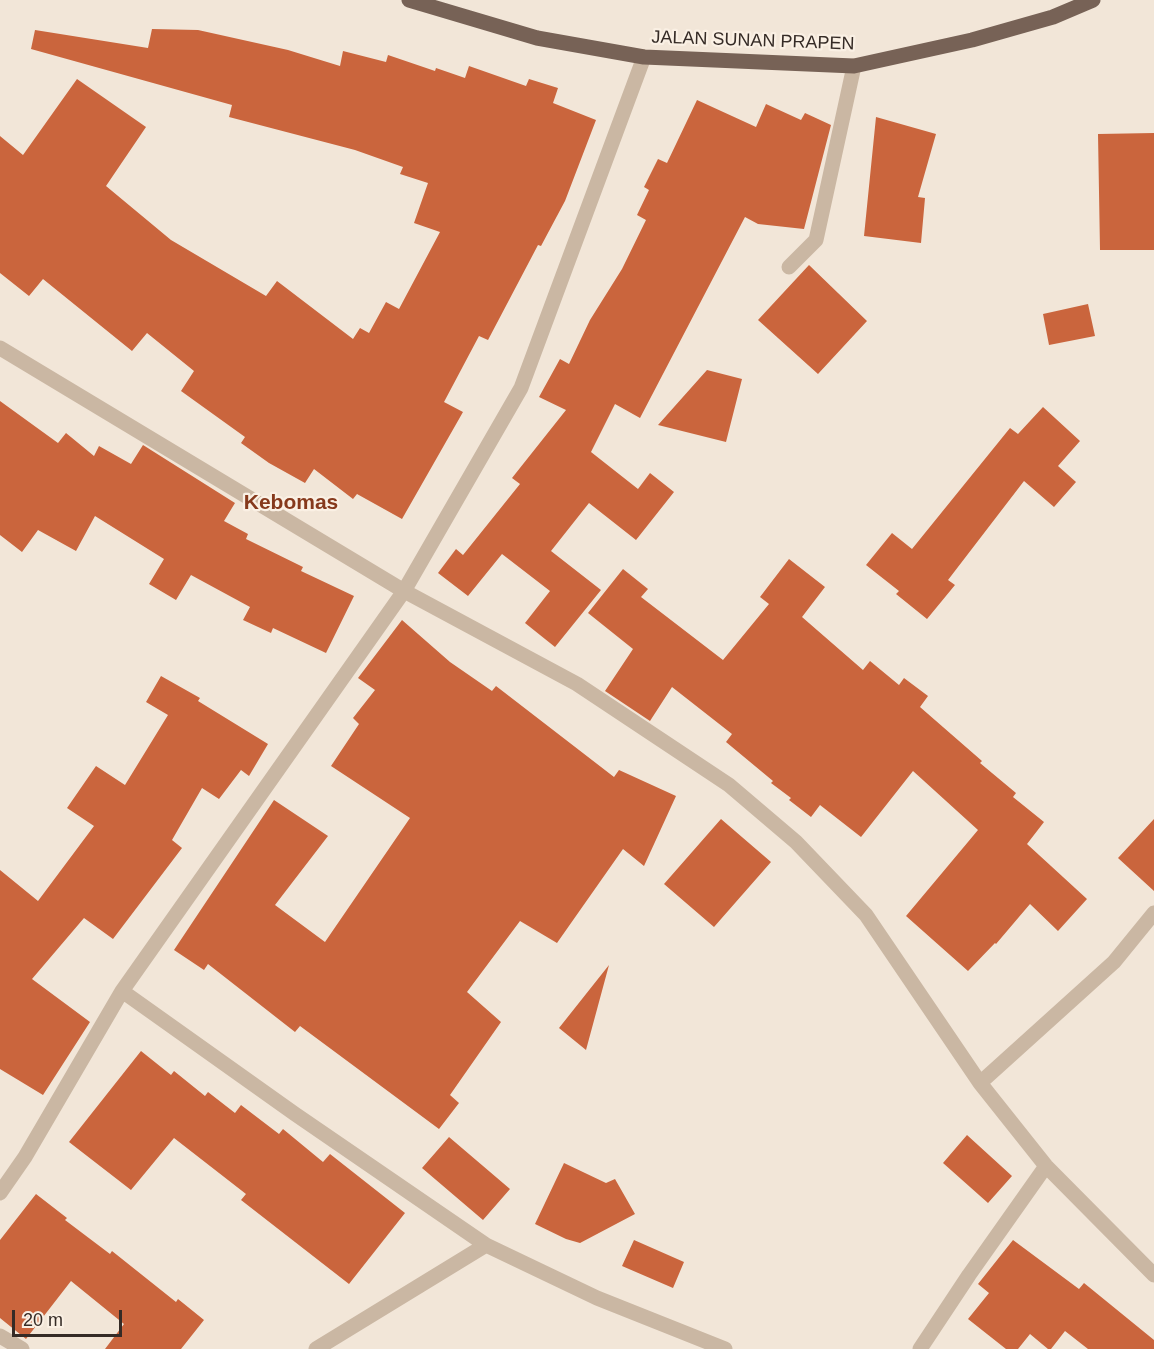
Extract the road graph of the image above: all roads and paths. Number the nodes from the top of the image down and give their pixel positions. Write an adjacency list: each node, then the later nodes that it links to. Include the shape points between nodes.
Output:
1 (409, 0): 3 (main road, JALAN SUNAN PRAPEN, via 537,38)
2 (1094, 0): 4 (main road, JALAN SUNAN PRAPEN, via 1053,17 972,40)
3 (644, 57): 4 (main road, JALAN SUNAN PRAPEN); 7 (street, via 521,388)
4 (854, 66): 5 (street, via 816,240)
5 (789, 267)
6 (3, 353): 7 (street)
7 (404, 591): 9 (street); 10 (street, via 577,684 729,785 796,842 866,915)
8 (1154, 913): 10 (street, via 1114,962)
9 (122, 992): 12 (street); 13 (street)
10 (980, 1083): 11 (street)
11 (1046, 1166): 14 (street); 20 (street)
12 (0, 1193)
13 (486, 1245): 16 (street); 18 (street)
14 (1154, 1275)
15 (0, 1336): 17 (street)
16 (707, 1346): 19 (street)
17 (22, 1349)
18 (316, 1349)
19 (725, 1349)
20 (920, 1349)

